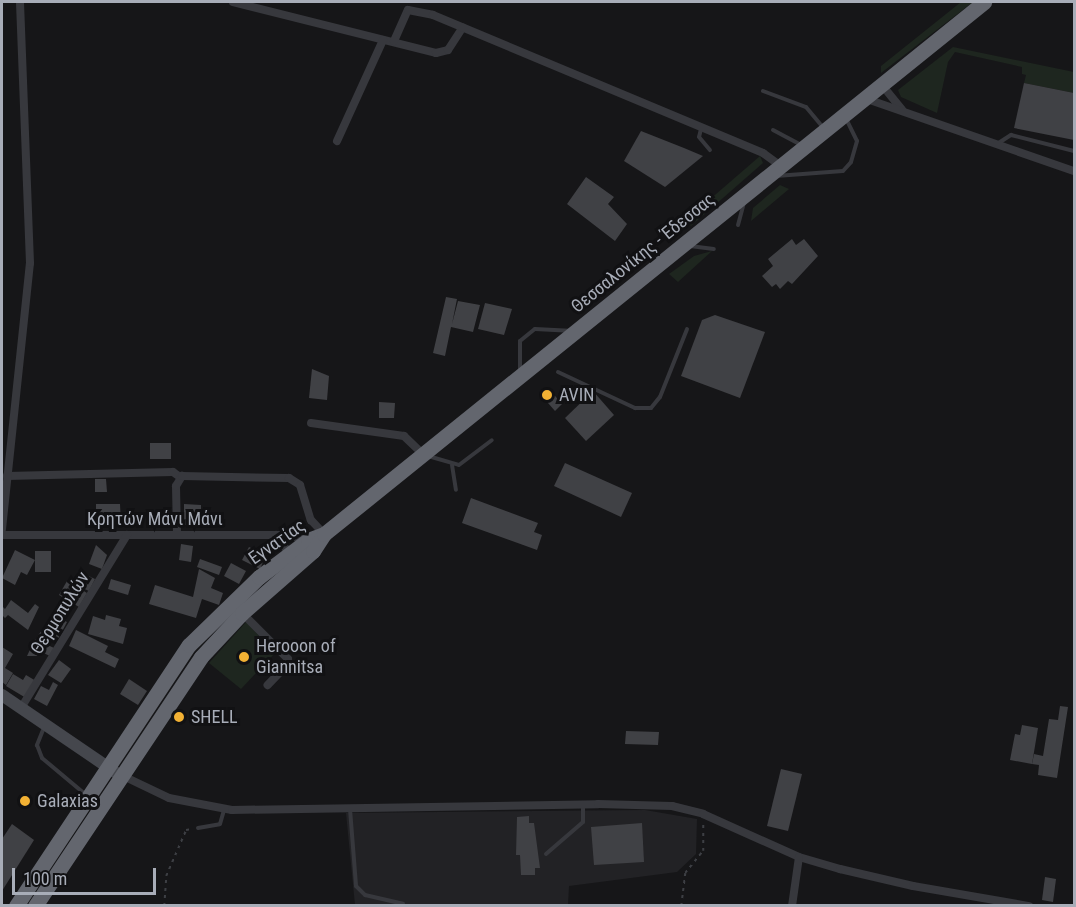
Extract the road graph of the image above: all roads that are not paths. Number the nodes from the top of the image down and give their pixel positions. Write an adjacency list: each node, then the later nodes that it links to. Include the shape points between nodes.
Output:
1 (20, 2): 34 (street, via 30,263)
2 (233, 2): 5 (street)
3 (984, 2): 7 (highway, Θεσσαλονίκης - Έδεσσας)
4 (463, 27): 6 (street, via 441,54); 6 (street, via 411,9); 12 (street)
5 (383, 40): 6 (street); 15 (street)
6 (394, 41)
7 (882, 85): 9 (highway, Θεσσαλονίκης - Έδεσσας); 10 (street)
8 (763, 91): 14 (lane, via 806,107)
9 (864, 98): 10 (street); 11 (highway, Θεσσαλονίκης - Έδεσσας)
10 (902, 111): 16 (street)
11 (844, 115): 14 (highway, Θεσσαλονίκης - Έδεσσας); 20 (lane, via 857,141 843,171)
12 (701, 128): 18 (lane, via 699,137); 20 (street, via 768,156)
13 (772, 130): 17 (lane)
14 (825, 130): 17 (highway, Θεσσαλονίκης - Έδεσσας)
15 (337, 141)
16 (996, 144): 19 (lane, via 1011,135); 21 (street)
17 (804, 147): 20 (highway, Θεσσαλονίκης - Έδεσσας)
18 (710, 150)
19 (1074, 151)
20 (775, 171): 22 (highway, Θεσσαλονίκης - Έδεσσας)
21 (1074, 171)
22 (748, 194): 23 (lane); 24 (highway, Θεσσαλονίκης - Έδεσσας)
23 (738, 225)
24 (683, 245): 25 (lane); 27 (highway, Θεσσαλονίκης - Έδεσσας)
25 (714, 249)
26 (687, 329): 28 (lane, via 660,397 647,409 629,405 602,389)
27 (575, 332): 29 (highway, Θεσσαλονίκης - Έδεσσας); 29 (lane, via 541,328 520,341 517,349)
28 (558, 372)
29 (521, 376): 32 (highway, Θεσσαλονίκης - Έδεσσας)
30 (311, 423): 32 (street, via 404,436)
31 (492, 440): 33 (lane, via 459,465)
32 (424, 455): 33 (lane); 39 (highway, Θεσσαλονίκης - Έδεσσας)
33 (452, 465): 36 (lane)
34 (7, 476): 35 (street, via 173,472); 37 (street)
35 (180, 477): 38 (street, via 176,486); 39 (street, via 289,478 300,485 311,520)
36 (456, 490)
37 (2, 529)
38 (177, 534): 41 (street, Κρητών Μάνι Μάνι); 42 (street, Κρητών Μάνι Μάνι)
39 (324, 534): 43 (highway, Εγνατίας); 45 (highway, Εγνατίας, via 313,551)
40 (2, 535): 42 (street, Κρητών Μάνι Μάνι)
41 (276, 535): 43 (street, Κρητών Μάνι Μάνι); 44 (street)
42 (128, 536): 48 (street, Θερμοπυλών)
43 (308, 540): 44 (highway, Εγνατίας)
44 (289, 553): 50 (highway, Εγνατίας, via 194,638)
45 (242, 613): 46 (street, via 288,659); 51 (highway, Εγνατίας, via 201,657)
46 (268, 685)
47 (2, 695): 48 (main road)
48 (21, 708): 49 (main road)
49 (45, 725): 50 (main road); 52 (lane, via 37,745 42,758)
50 (105, 766): 51 (main road); 52 (highway, Εγνατίας)
51 (120, 775): 55 (street, via 156,794); 61 (highway, Εγνατίας)
52 (86, 794): 60 (highway, Εγνατίας)
53 (582, 804): 54 (street); 57 (lane, via 583,822); 58 (street, via 672,806 703,814)
54 (350, 808): 55 (street); 59 (lane, via 356,886 371,897)
55 (224, 809): 56 (lane, via 220,824)
56 (198, 828)
57 (546, 854)
58 (799, 857): 62 (street); 63 (street, via 876,879)
59 (403, 904)
60 (16, 906)
61 (35, 906)
62 (792, 906)
63 (1029, 906)

